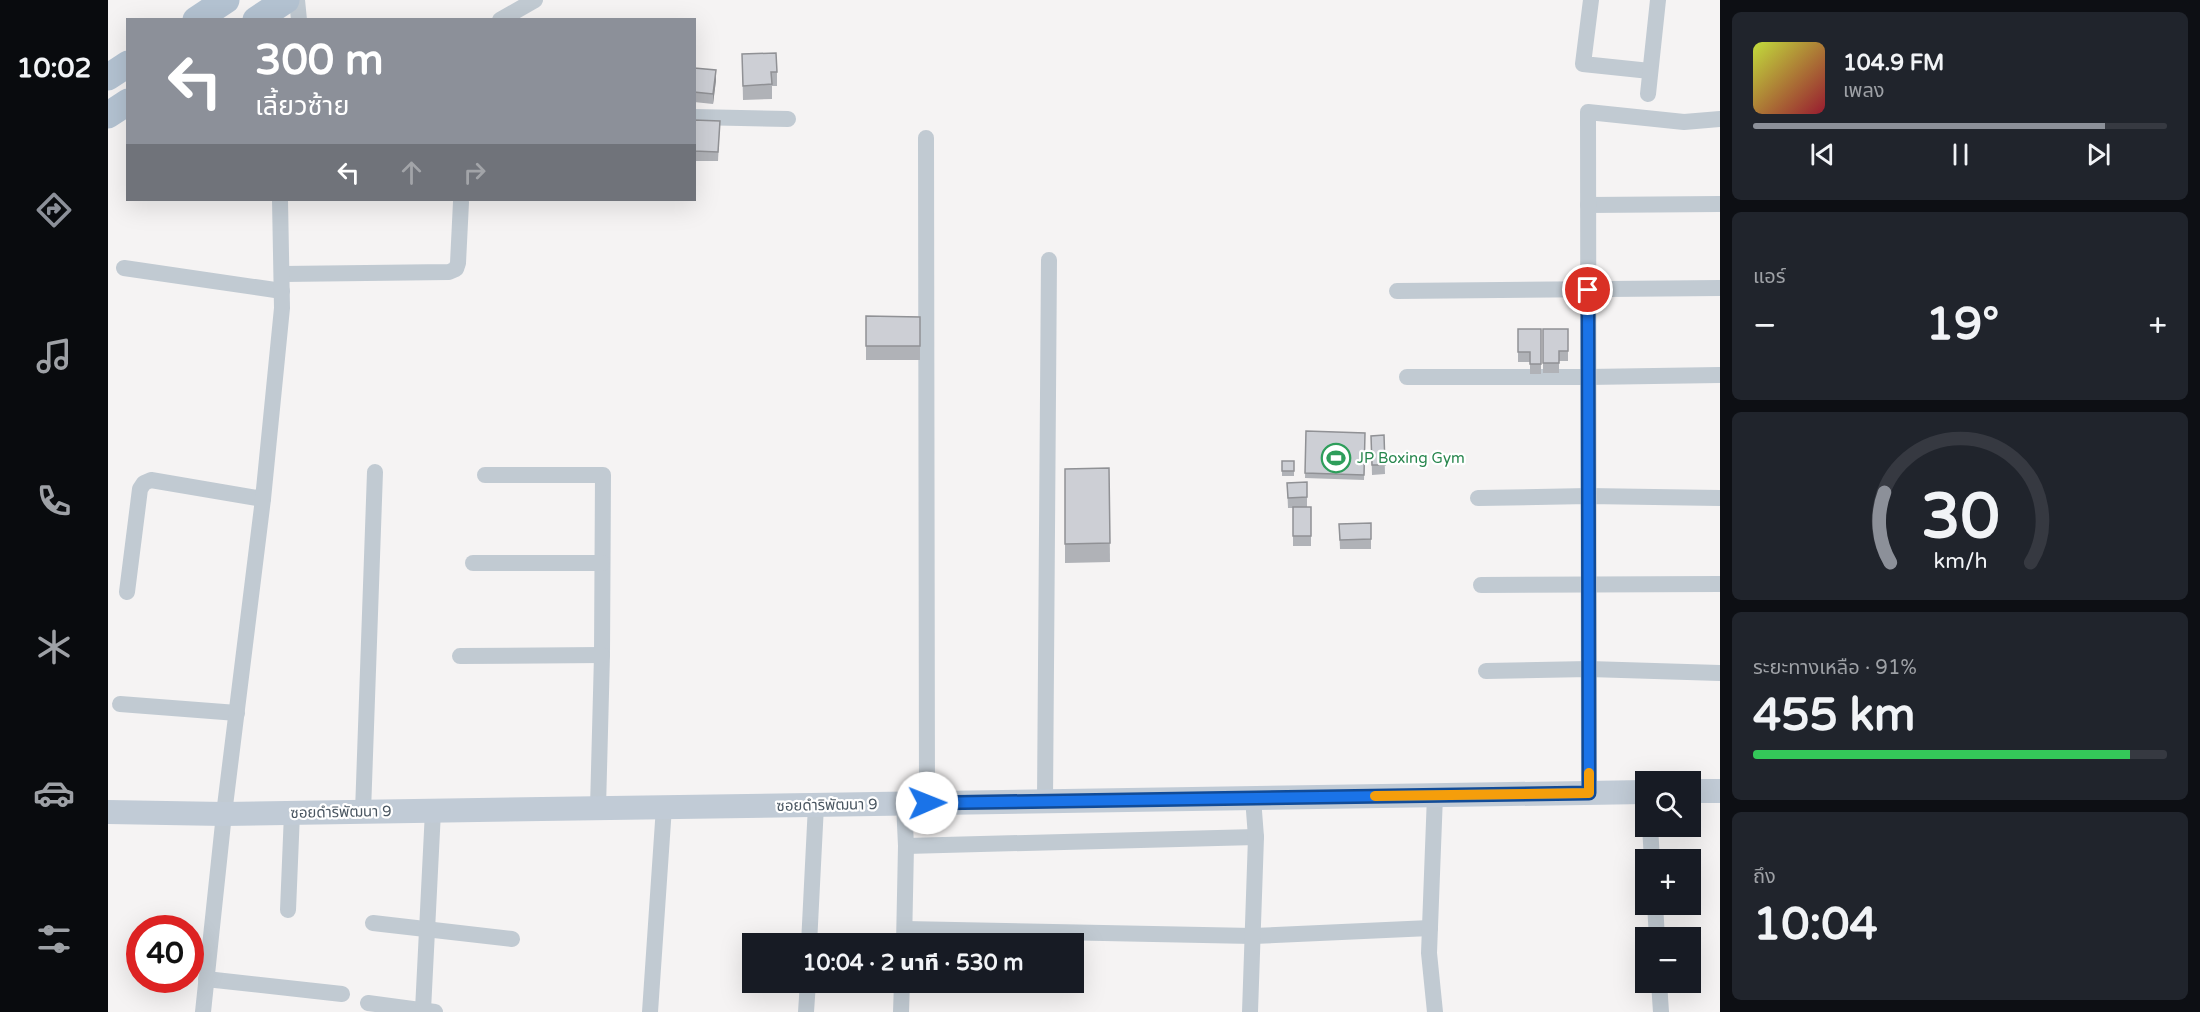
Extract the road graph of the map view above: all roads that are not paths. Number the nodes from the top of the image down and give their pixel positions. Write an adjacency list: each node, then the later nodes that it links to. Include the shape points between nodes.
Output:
1 (226, 0): 7 (main road)
2 (286, 0): 8 (main road)
3 (297, 0): 9 (street)
4 (1591, 0): 12 (street, via 1583,64)
5 (1658, 0): 12 (street)
6 (527, 6): 10 (street)
7 (199, 18)
8 (259, 18)
9 (299, 18)
10 (504, 18)
11 (126, 65): 13 (main road)
12 (1650, 71): 14 (street)
13 (108, 77)
14 (1648, 94)
15 (126, 103): 16 (main road)
16 (108, 115)
17 (696, 117): 18 (street)
18 (788, 119)
19 (1720, 119): 24 (street, via 1684,122 1588,112)
20 (926, 138): 60 (street)
21 (280, 201): 27 (street)
22 (461, 202): 27 (street, via 458,263 449,273)
23 (1720, 204): 24 (street)
24 (1588, 205): 29 (street)
25 (1049, 260): 59 (street)
26 (124, 268): 27 (street)
27 (283, 283): 39 (street)
28 (1720, 288): 29 (street)
29 (1588, 290): 30 (street); 33 (street)
30 (1397, 291)
31 (1720, 375): 33 (street)
32 (1407, 376): 33 (street)
33 (1588, 377): 36 (street)
34 (375, 472): 66 (street)
35 (485, 475): 41 (street, via 603,476)
36 (1588, 496): 37 (street); 38 (street); 42 (street)
37 (1478, 498)
38 (1720, 498)
39 (263, 499): 45 (street, via 151,480 144,483 140,489); 52 (street)
40 (474, 563): 41 (street)
41 (602, 563): 46 (street)
42 (1589, 583): 43 (street); 44 (street); 48 (street)
43 (1720, 584)
44 (1481, 585)
45 (127, 592)
46 (602, 655): 47 (street); 63 (street)
47 (460, 656)
48 (1589, 669): 49 (street); 50 (street); 56 (street)
49 (1486, 671)
50 (1720, 673)
51 (120, 704): 52 (street)
52 (237, 713): 68 (street)
53 (1720, 790): 54 (street)
54 (1701, 791)
55 (1635, 792): 56 (street, ซอยดำริพัฒนา 9)
56 (1589, 793): 57 (street, ซอยดำริพัฒนา 9)
57 (1435, 795): 58 (street, ซอยดำริพัฒนา 9); 73 (street)
58 (1253, 798): 59 (street, ซอยดำริพัฒนา 9); 69 (street)
59 (1045, 801): 60 (street, ซอยดำริพัฒนา 9)
60 (916, 803): 61 (street, ซอยดำริพัฒนา 9); 70 (street)
61 (816, 805): 62 (street, ซอยดำริพัฒนา 9); 75 (street)
62 (664, 807): 63 (street, ซอยดำริพัฒนา 9); 88 (street)
63 (598, 808): 64 (street, ซอยดำริพัฒนา 9)
64 (434, 811): 66 (street, ซอยดำริพัฒนา 9); 74 (street)
65 (108, 812): 68 (street, ซอยดำริพัฒนา 9)
66 (363, 812): 67 (street, ซอยดำริพัฒนา 9)
67 (292, 813): 68 (street, ซอยดำริพัฒนา 9); 71 (street)
68 (224, 814): 80 (street)
69 (1256, 837): 70 (street); 78 (street)
70 (906, 846): 76 (street)
71 (288, 910)
72 (373, 923): 74 (street)
73 (1430, 928): 78 (street); 92 (street)
74 (428, 929): 79 (street); 86 (street)
75 (810, 933)
76 (904, 933)
77 (1084, 936): 78 (street)
78 (1252, 936): 91 (street)
79 (512, 939)
80 (206, 979): 84 (street); 87 (street)
81 (807, 993): 89 (street)
82 (902, 993): 90 (street)
83 (1660, 993): 93 (street)
84 (342, 994)
85 (368, 1004): 86 (street)
86 (429, 1011)
87 (203, 1012)
88 (650, 1012)
89 (806, 1012)
90 (901, 1012)
91 (1250, 1012)
92 (1434, 1012)
93 (1661, 1012)

